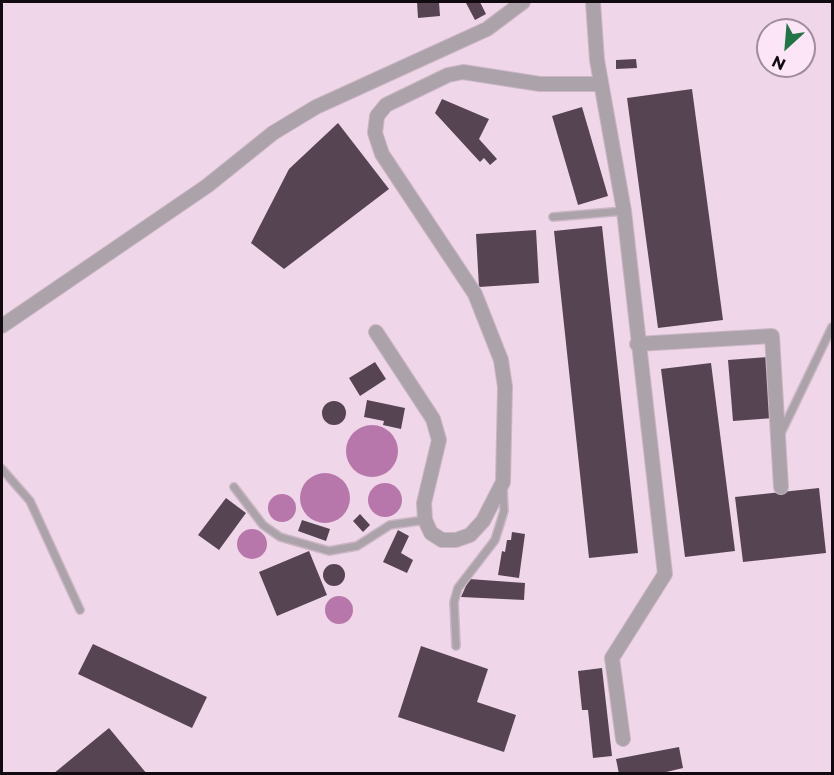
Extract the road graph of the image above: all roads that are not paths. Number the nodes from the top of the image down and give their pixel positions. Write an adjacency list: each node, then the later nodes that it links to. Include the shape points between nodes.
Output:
1 (523, 2): 6 (street, via 487,29 316,107 282,128 207,186)
2 (593, 2): 3 (street)
3 (601, 84): 4 (street); 12 (street, via 540,84 463,72 448,75 386,105 377,116 375,132 382,154 475,294 501,360 505,387)
4 (624, 212): 5 (lane); 9 (street)
5 (553, 217)
6 (2, 326)
7 (832, 327): 10 (lane)
8 (376, 332): 15 (street, via 433,419 439,440 424,503)
9 (637, 344): 10 (street, via 772,336); 18 (street, via 664,574 612,658)
10 (779, 437): 14 (street)
11 (2, 469): 16 (lane, via 30,501)
12 (502, 482): 15 (street, via 483,521 470,534 442,540 431,533); 17 (lane, via 501,525 495,540 466,576 454,602)
13 (234, 487): 15 (lane, via 263,525 280,537 329,551 357,546 390,525)
14 (781, 487)
15 (425, 520)
16 (81, 610)
17 (456, 646)
18 (623, 739)

